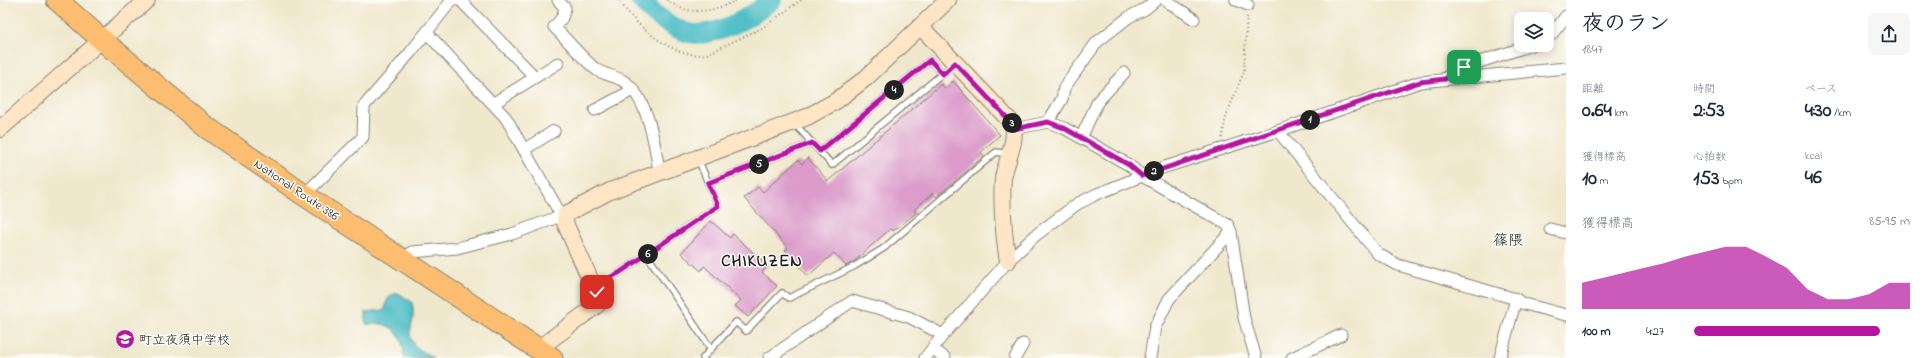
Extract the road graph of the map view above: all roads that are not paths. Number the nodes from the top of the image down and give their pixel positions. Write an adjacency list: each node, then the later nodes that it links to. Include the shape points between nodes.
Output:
1 (147, 0): 16 (street)
2 (452, 0): 15 (street)
3 (460, 0): 23 (street)
4 (558, 0): 25 (street, via 565,8 562,18 554,27 598,70 620,79)
5 (948, 0): 13 (street)
6 (1156, 0): 29 (street, via 1129,17 1098,42 1064,88 1062,99)
7 (1165, 0): 12 (street)
8 (1236, 0): 10 (street)
9 (59, 2): 16 (highway, National Route 386)
10 (1248, 5)
11 (1566, 16): 14 (street)
12 (1194, 19)
13 (921, 27): 19 (street); 28 (street, via 866,78 836,101)
14 (1554, 31)
15 (427, 33): 26 (street); 43 (street, via 364,106 363,137)
16 (102, 40): 30 (street); 43 (highway, National Route 386, via 206,127)
17 (1514, 51): 24 (street, via 1464,67)
18 (558, 63): 23 (street)
19 (955, 63): 22 (lane); 31 (street, via 1013,124)
20 (1566, 68): 24 (street)
21 (1124, 73): 34 (street, via 1098,101)
22 (943, 74): 37 (lane, via 930,60); 37 (lane, via 832,165)
23 (535, 76): 26 (street)
24 (1445, 79): 33 (street, via 1420,82)
25 (633, 90): 27 (street); 40 (street, via 646,111)
26 (494, 103): 36 (street)
27 (595, 110)
28 (793, 122): 35 (lane); 39 (street)
29 (1048, 122): 31 (street); 34 (street)
30 (0, 129)
31 (1014, 129): 38 (street)
32 (554, 131): 36 (street)
33 (1278, 131): 41 (street); 52 (street, via 1378,254 1398,265)
34 (1081, 138): 41 (street, via 1129,165)
35 (812, 143): 37 (lane); 42 (lane)
36 (525, 149): 44 (street)
37 (820, 151)
38 (1009, 154): 50 (street, via 1003,178 1004,242); 57 (lane, via 996,152 884,248 855,266 789,298 782,293 746,330 736,322)
39 (698, 157): 40 (street); 42 (lane)
40 (659, 171): 44 (street)
41 (1142, 176): 46 (street, via 1228,225); 50 (street, via 1077,204 1036,235)
42 (708, 183): 48 (lane, via 718,206)
43 (304, 195): 49 (highway, National Route 386)
44 (563, 214): 49 (street, via 512,234 457,248 412,252); 59 (street, via 599,299 597,305)
45 (1550, 229): 47 (street)
46 (1231, 232): 65 (street, via 1169,299 1155,327); 66 (street, via 1244,318)
47 (1566, 233)
48 (647, 255): 51 (lane); 57 (lane)
49 (402, 259): 59 (highway, National Route 386)
50 (1008, 261): 54 (street)
51 (619, 273)
52 (1516, 299): 53 (street, via 1521,303); 68 (street)
53 (1566, 316)
54 (943, 335): 58 (street); 61 (street, via 909,317 852,301)
55 (1340, 335): 67 (street)
56 (1023, 344): 64 (street)
57 (711, 349): 60 (lane)
58 (933, 349): 62 (street); 63 (street)
59 (545, 353)
60 (705, 357)
61 (769, 358)
62 (925, 358)
63 (945, 358)
64 (1015, 358)
65 (1150, 358)
66 (1256, 358)
67 (1292, 358)
68 (1500, 358)

